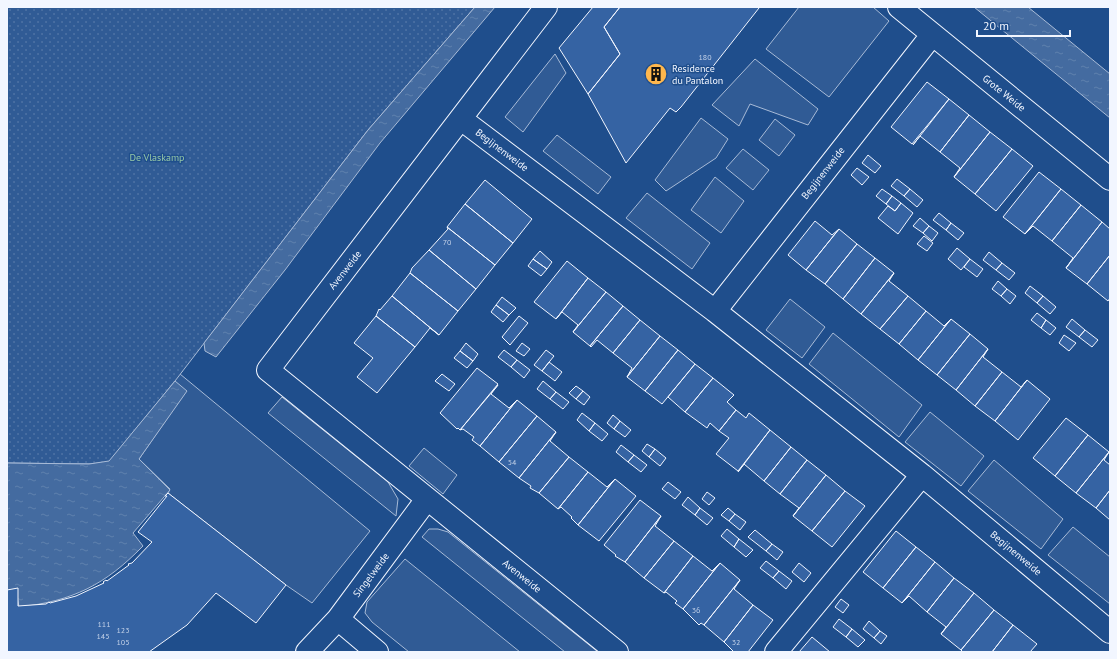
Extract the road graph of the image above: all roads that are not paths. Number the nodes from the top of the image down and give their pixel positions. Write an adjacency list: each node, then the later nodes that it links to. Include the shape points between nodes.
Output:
1 (546, 7): 4 (street, Avenweide)
2 (899, 7): 3 (street, Grote Weide)
3 (932, 35): 5 (street, Grote Weide); 6 (street, Begijnenweide)
4 (461, 119): 6 (street, Begijnenweide); 8 (street, Avenweide, via 268,370)
5 (1110, 180)
6 (715, 311): 7 (street, Begijnenweide)
7 (922, 475): 10 (street, Begijnenweide); 14 (street)
8 (426, 499): 9 (street, Singelweide); 13 (street, Avenweide)
9 (338, 619): 11 (street, Singelweide); 12 (street)
10 (1110, 632)
11 (307, 652)
12 (377, 652)
13 (617, 652)
14 (776, 652)

